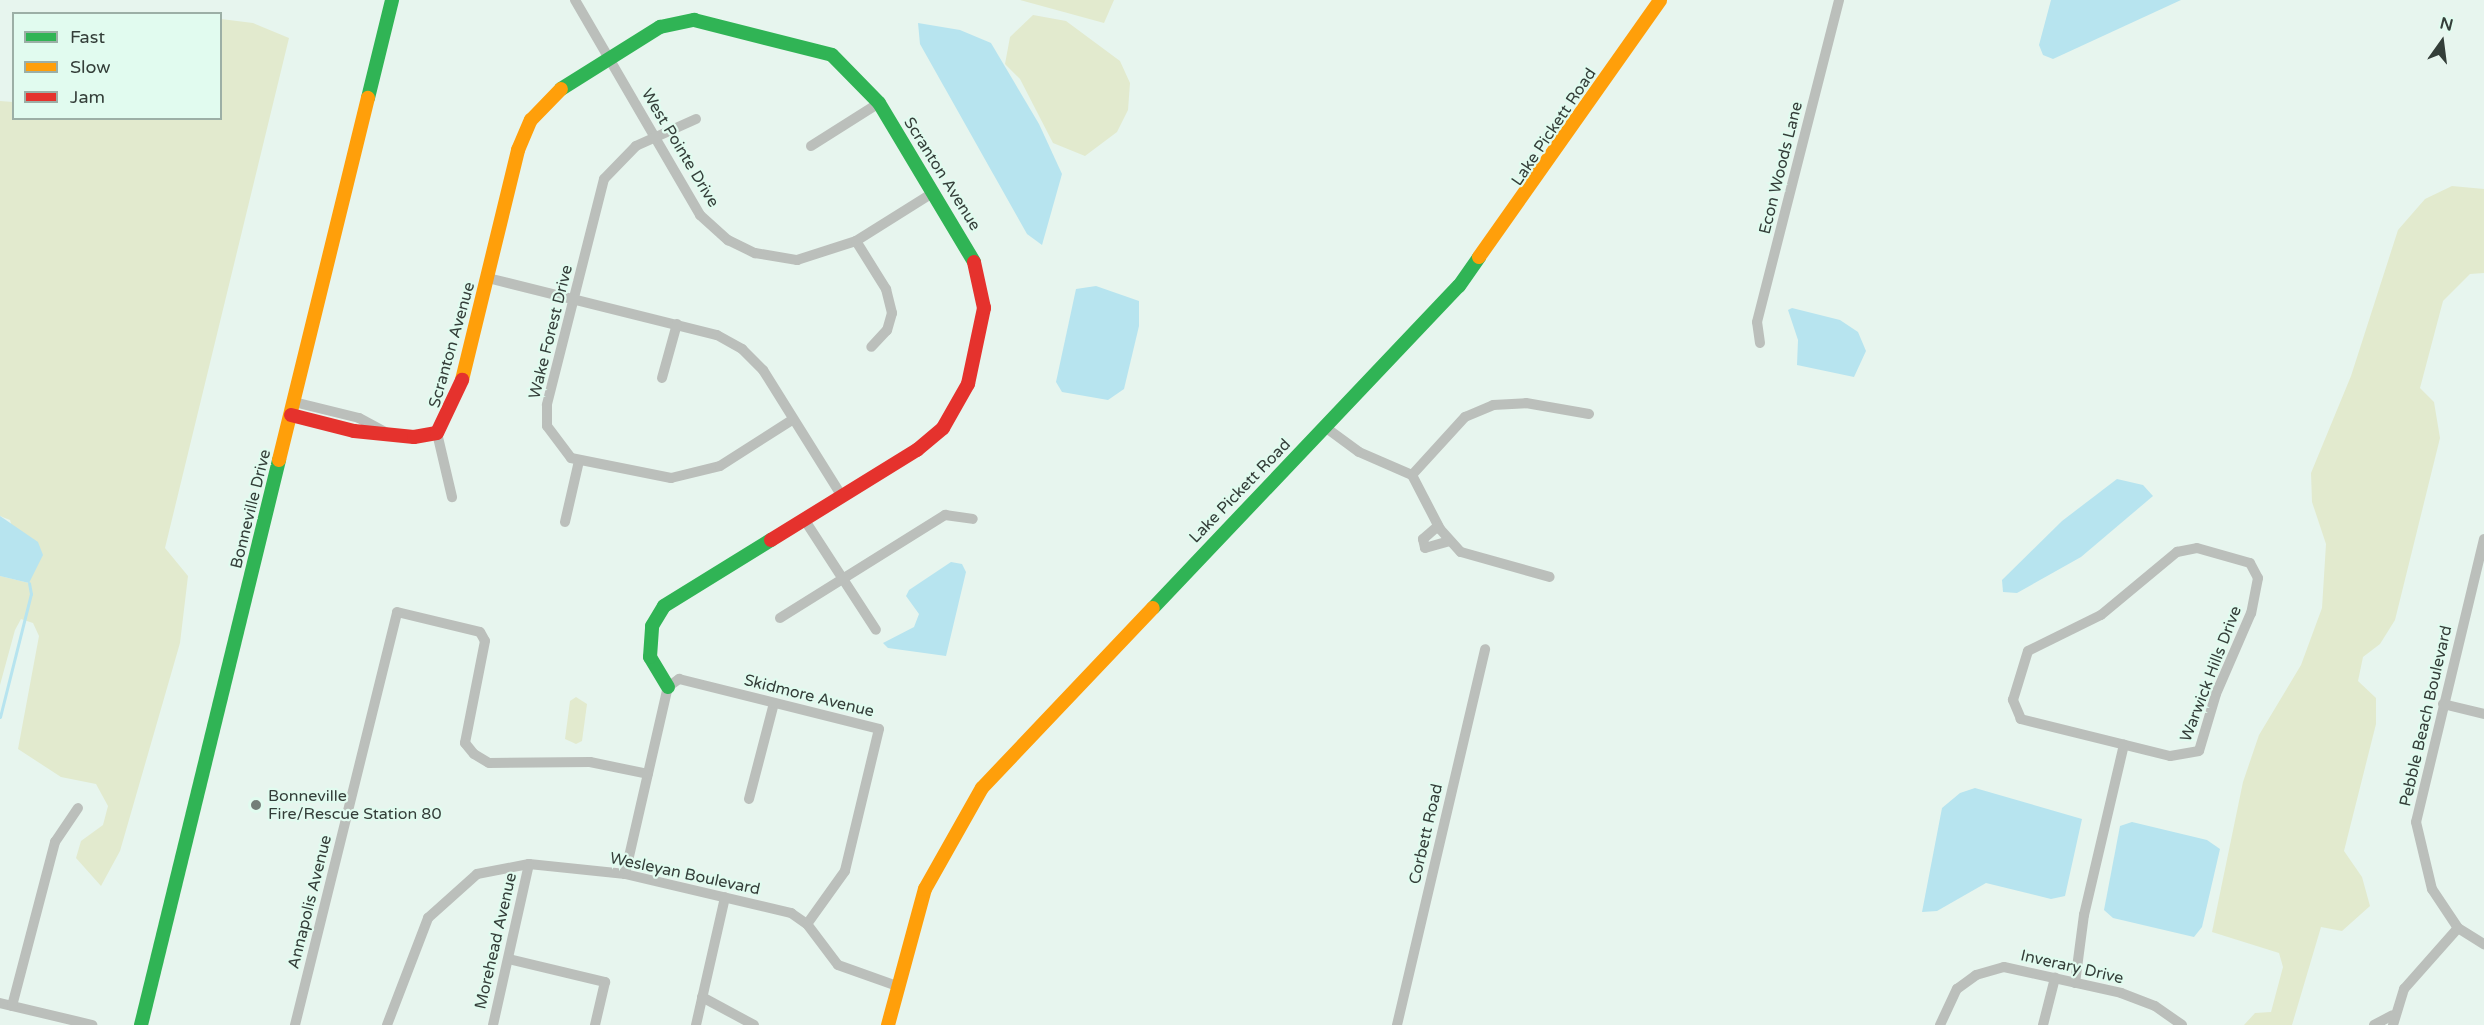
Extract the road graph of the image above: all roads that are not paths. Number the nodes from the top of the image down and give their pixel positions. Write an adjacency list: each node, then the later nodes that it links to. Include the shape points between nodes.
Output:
1 (392, 0): 18 (street, Bonneville Drive)
2 (575, 0): 5 (street, West Pointe Drive)
3 (1660, 0): 21 (street, Lake Pickett Road, via 1470,273)
4 (1839, 0): 15 (street, Econ Woods Lane, via 1757,322)
5 (607, 57): 6 (street, Scranton Avenue, via 660,27 694,20 832,55); 8 (street, West Pointe Drive); 12 (street, Scranton Avenue, via 552,95 531,120)
6 (879, 103): 9 (street); 10 (street, Scranton Avenue)
7 (696, 119): 8 (street, Wake Forest Drive)
8 (654, 136): 11 (street, West Pointe Drive, via 700,215 728,240 755,253 797,260); 13 (street, Wake Forest Drive, via 621,156 604,179)
9 (811, 146)
10 (934, 192): 11 (street, West Pointe Drive); 25 (street, Scranton Avenue, via 972,254 983,285 980,334 968,384 944,428)
11 (856, 241): 16 (street, via 886,289 892,313 887,330)
12 (488, 278): 13 (street); 22 (street, Scranton Avenue, via 459,392)
13 (574, 299): 14 (street); 23 (street, Wake Forest Drive, via 547,426 555,442)
14 (677, 324): 17 (street); 20 (street, via 742,349 763,370)
15 (1760, 343)
16 (871, 346)
17 (662, 378)
18 (292, 409): 22 (street, Scranton Avenue, via 414,437); 61 (street, Bonneville Drive)
19 (1589, 414): 24 (street, via 1526,403 1493,405 1465,417)
20 (792, 420): 23 (street, Wake Forest Drive, via 720,466 694,476 671,478); 25 (street)
21 (1325, 427): 24 (street, via 1359,452); 55 (street, Lake Pickett Road, via 982,788 925,889)
22 (437, 433): 26 (street)
23 (579, 460): 29 (street)
24 (1412, 475): 30 (street)
25 (841, 495): 27 (street, Scranton Avenue)
26 (452, 497)
27 (804, 519): 34 (street); 38 (street, Scranton Avenue, via 664,606 652,626 650,657)
28 (973, 519): 34 (street, via 945,515)
29 (565, 522)
30 (1438, 526): 32 (street); 32 (street, via 1426,534 1425,548)
31 (2484, 539): 40 (street, Pebble Beach Boulevard)
32 (1450, 541): 33 (street, via 1467,555)
33 (1550, 577)
34 (843, 579): 35 (street); 36 (street)
35 (780, 618)
36 (876, 630)
37 (1485, 649): 69 (street, Corbett Road)
38 (668, 687): 39 (street, Skidmore Avenue, via 679,679); 43 (street)
39 (774, 703): 44 (street); 49 (street, Skidmore Avenue, via 879,729 845,871)
40 (2443, 704): 41 (street); 50 (street, Pebble Beach Boulevard, via 2416,822 2432,889)
41 (2484, 714)
42 (2124, 746): 42 (street, Warwick Hills Drive, via 2026,722 2017,715 2013,700 2028,651 2101,615 2177,552 2197,548 2250,563 2258,578 2255,599 2199,751 2182,758); 54 (street, via 2084,915)
43 (648, 774): 47 (street); 62 (street, Annapolis Avenue, via 590,762 489,763 474,754 465,743 485,641 480,632 397,612)
44 (749, 799)
45 (78, 808): 58 (street, via 56,842)
46 (529, 864): 47 (street, Wesleyan Boulevard); 52 (street, Morehead Avenue); 63 (street, Wesleyan Boulevard, via 477,874 428,918)
47 (625, 874): 48 (street, Wesleyan Boulevard)
48 (725, 897): 49 (street, Wesleyan Boulevard, via 791,913); 56 (street)
49 (807, 924): 55 (street, Wesleyan Boulevard, via 838,965)
50 (2458, 928): 51 (street); 59 (street, via 2404,989)
51 (2484, 944)
52 (509, 959): 64 (street, Morehead Avenue); 65 (street, via 605,982)
53 (2055, 978): 54 (street, Inverary Drive); 70 (street, Inverary Drive, via 2004,967 1976,975 1958,988); 71 (street)
54 (2074, 983): 72 (street, Inverary Drive, via 2155,1006)
55 (897, 986): 68 (street, Lake Pickett Road)
56 (702, 996): 66 (street); 67 (street)
57 (0, 1003): 58 (street)
58 (12, 1006): 60 (street)
59 (2393, 1020): 73 (street)
60 (92, 1025)
61 (141, 1025)
62 (295, 1025)
63 (387, 1025)
64 (493, 1025)
65 (595, 1025)
66 (696, 1025)
67 (754, 1025)
68 (888, 1025)
69 (1397, 1025)
70 (1940, 1025)
71 (2043, 1025)
72 (2182, 1025)
73 (2374, 1025)

